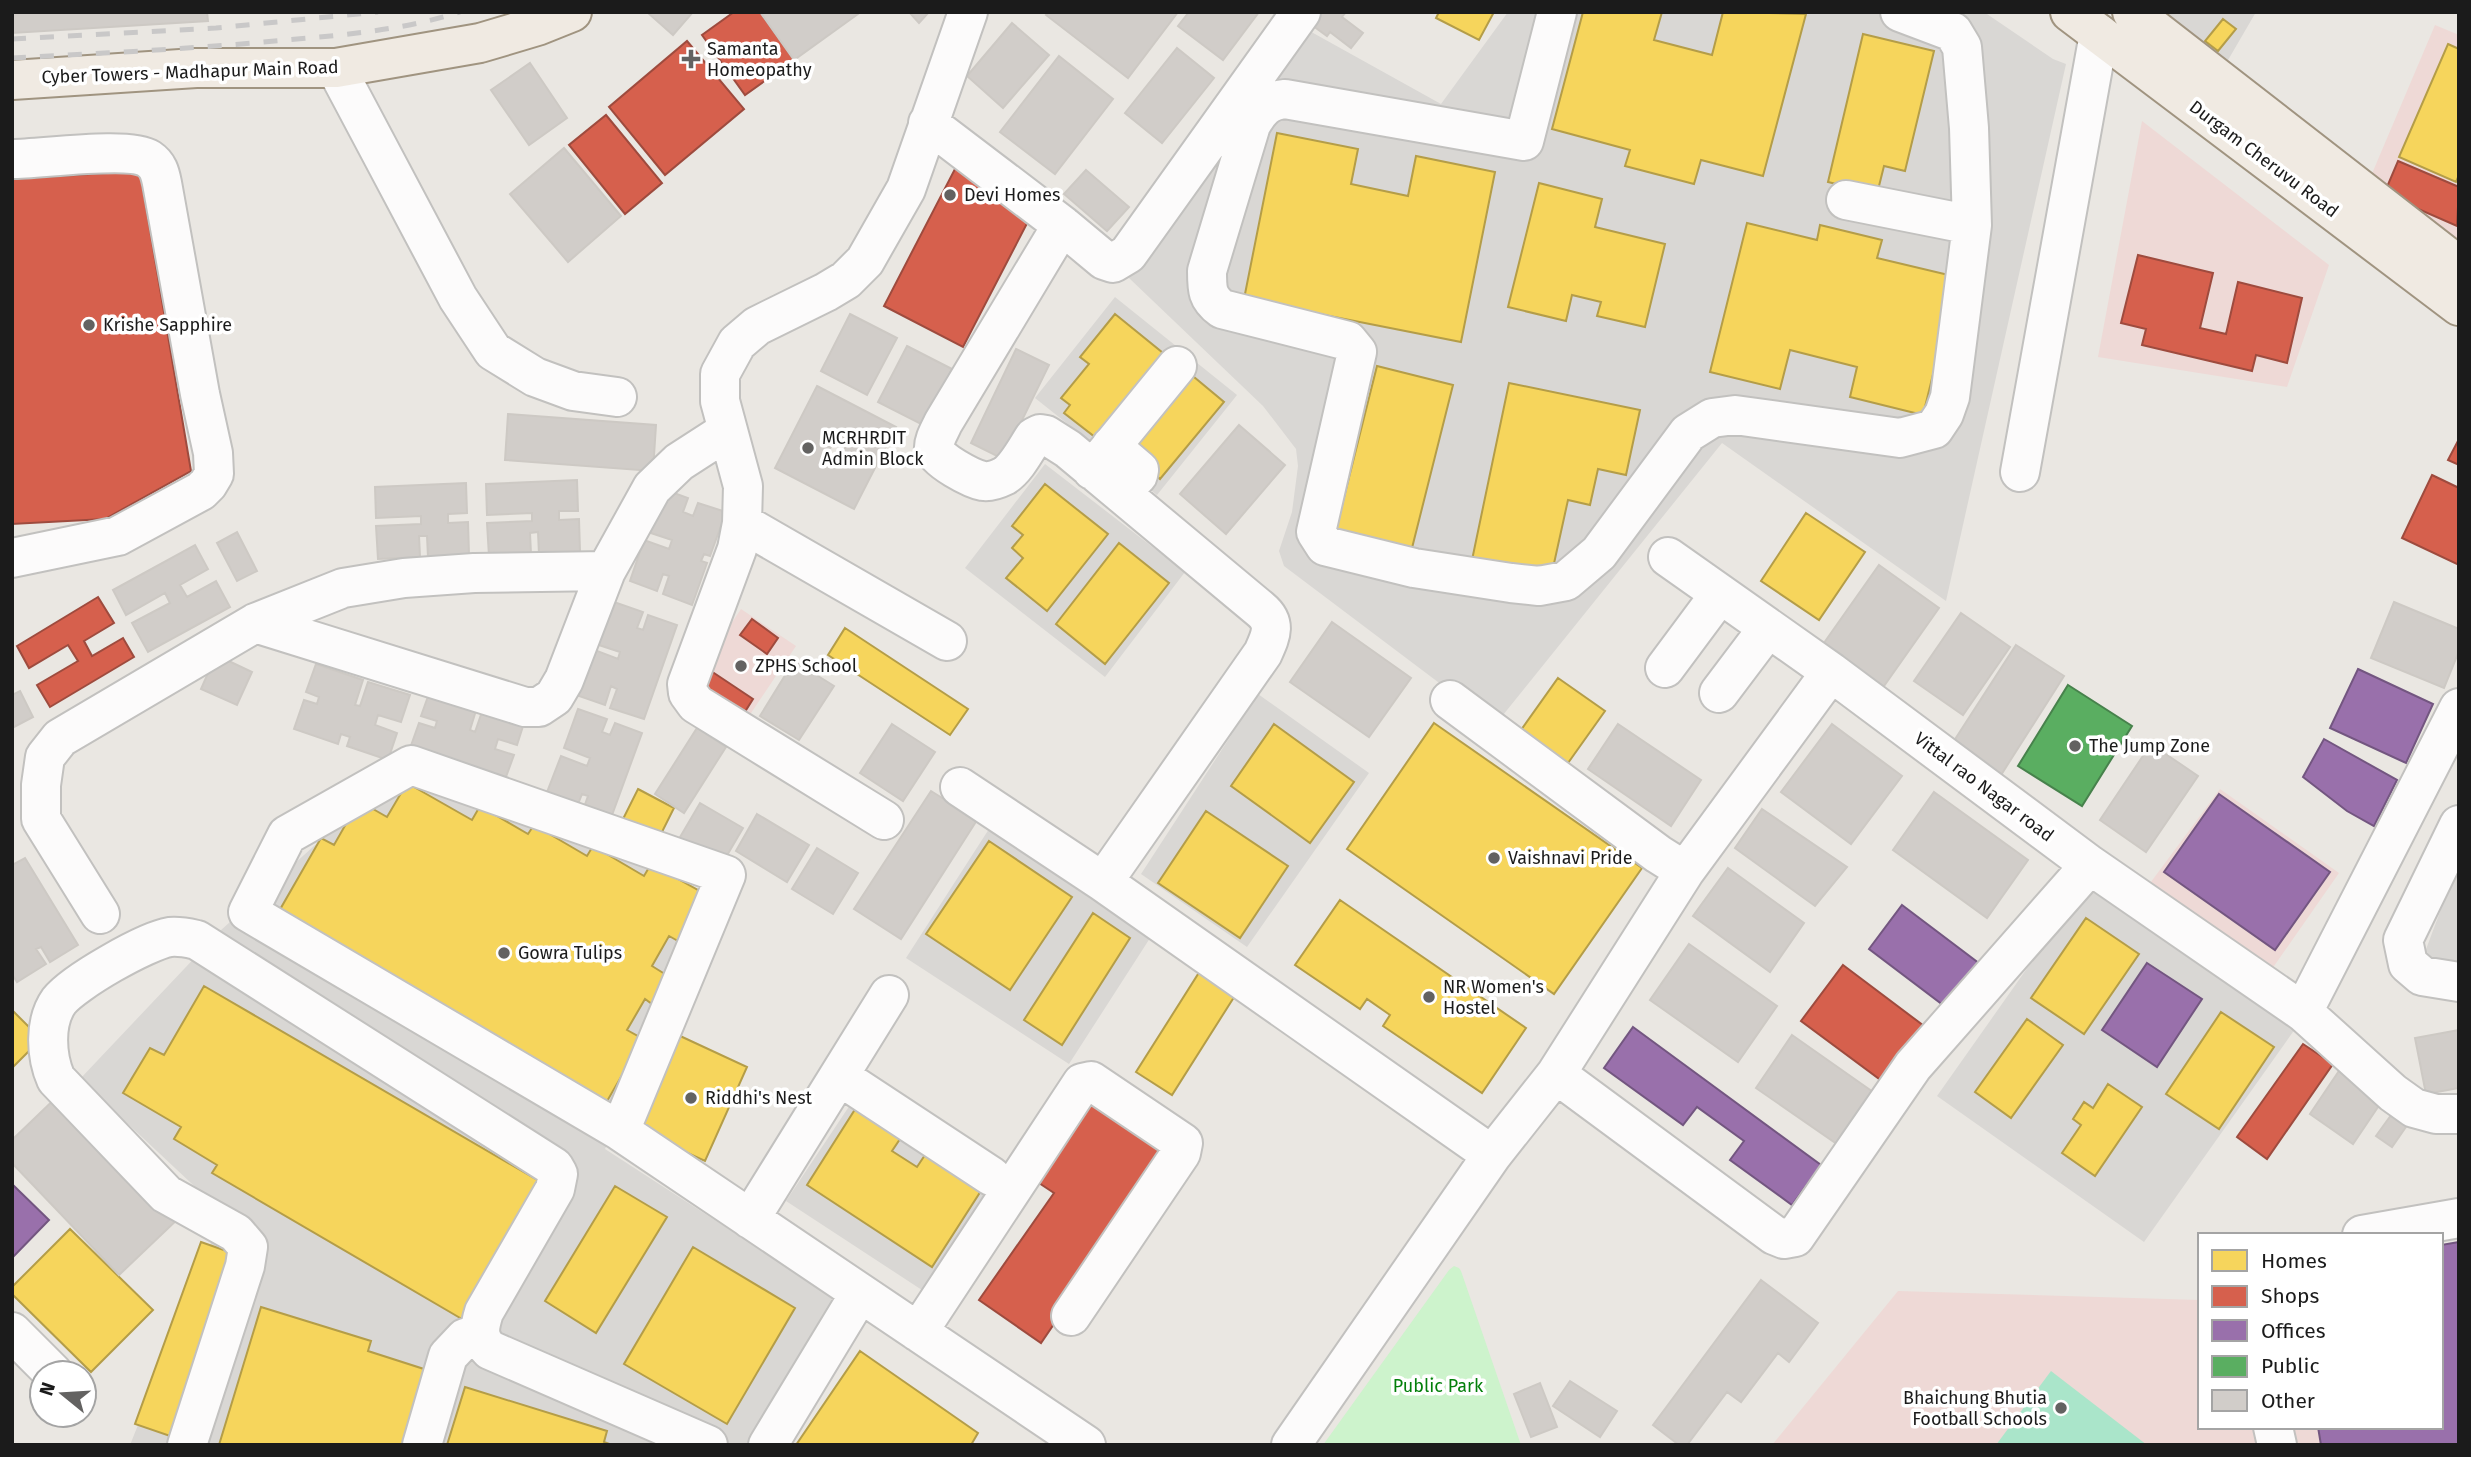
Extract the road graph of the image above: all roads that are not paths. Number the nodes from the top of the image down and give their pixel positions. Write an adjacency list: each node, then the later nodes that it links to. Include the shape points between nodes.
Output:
1 (572, 12): 8 (main road, Cyber Towers - Madhapur Main Road, via 480,43)
2 (968, 12): 10 (street)
3 (1301, 12): 13 (street, via 1128,254 1113,263 1104,260)
4 (1557, 12): 14 (street, via 1524,141 1286,99 1259,110 1251,125 1207,271 1207,288 1210,299 1222,309 1349,341 1357,352 1316,532 1325,546 1414,568 1539,586 1566,581 1599,553 1688,433 1712,418 1735,415 1900,438 1934,429 1950,397)
5 (1900, 12): 14 (street, via 1953,32 1962,47)
6 (2133, 12): 15 (main road, Durgam Cheruvu Road)
7 (2079, 18): 16 (main road, Durgam Cheruvu Road); 21 (street)
8 (336, 68): 9 (main road, Cyber Towers - Madhapur Main Road, via 196,68); 18 (street, via 458,298 493,351 535,377 573,391)
9 (12, 80)
10 (928, 123): 13 (street); 19 (street, via 906,189 865,261 846,280 757,326 737,343 720,374)
11 (12, 159): 24 (street, via 124,152 149,159 158,167 214,474 201,491 118,536)
12 (1846, 200): 14 (street)
13 (1062, 225): 20 (street, via 943,423 934,449 940,460 983,481 1008,474 1040,434)
14 (1972, 225)
15 (2459, 266)
16 (2459, 306)
17 (1172, 362): 20 (street)
18 (617, 397)
19 (727, 431): 22 (street, via 743,486); 25 (street, via 679,462 652,488)
20 (1101, 467): 43 (street, via 1269,616 1271,630 1263,653)
21 (2020, 472)
22 (742, 523): 29 (street); 39 (street, via 687,684 688,693 696,704)
23 (1668, 557): 26 (street, Vittal rao Nagar road)
24 (12, 558)
25 (606, 571): 27 (street, via 404,578 343,588); 27 (street, via 564,680 554,697 539,707 525,707)
26 (1720, 594): 28 (street, Vittal rao Nagar road); 30 (street)
27 (255, 623): 35 (street, via 60,738)
28 (1768, 628): 31 (street, Vittal rao Nagar road); 32 (street)
29 (947, 641)
30 (1665, 668)
31 (1830, 672): 41 (street); 42 (street, Vittal rao Nagar road)
32 (1719, 693)
33 (1450, 700): 41 (street, via 1658,854)
34 (2459, 708): 45 (street)
35 (45, 757): 37 (street); 44 (street, via 41,819)
36 (1581, 769): 41 (street)
37 (12, 778)
38 (960, 787): 43 (street)
39 (884, 820)
40 (2459, 825): 46 (street)
41 (1692, 863): 50 (street)
42 (2090, 865): 49 (street, Vittal rao Nagar road); 50 (street, via 1913,1066 1795,1237 1774,1235)
43 (1103, 882): 54 (street)
44 (100, 914)
45 (2352, 915): 46 (street); 49 (street)
46 (2403, 940): 47 (street, via 2408,964 2422,976)
47 (2459, 982)
48 (889, 995): 51 (street)
49 (2303, 1012): 52 (street, Vittal rao Nagar road, via 2414,1108)
50 (1556, 1073): 54 (street)
51 (839, 1076): 55 (street); 57 (street)
52 (2459, 1114)
53 (628, 1137): 53 (street, via 248,912 287,835 411,765 726,875); 57 (street)
54 (1492, 1155): 70 (street)
55 (991, 1176)
56 (2459, 1218): 58 (street)
57 (750, 1219): 59 (street)
58 (2373, 1233)
59 (860, 1293): 62 (street); 68 (street)
60 (1071, 1316): 62 (street, via 1181,1153 1183,1143 1086,1081)
61 (12, 1332): 64 (street)
62 (918, 1332): 69 (street)
63 (479, 1334): 65 (street, via 484,1312 555,1189 558,1174 554,1167 197,940 169,937 153,943 116,961 60,1001 53,1013 48,1048 56,1079 166,1194 236,1233 248,1247); 66 (street, via 465,1338 448,1356); 67 (street, via 490,1350)
64 (39, 1359)
65 (187, 1445)
66 (422, 1445)
67 (708, 1445)
68 (768, 1445)
69 (1086, 1445)
70 (1291, 1445)

